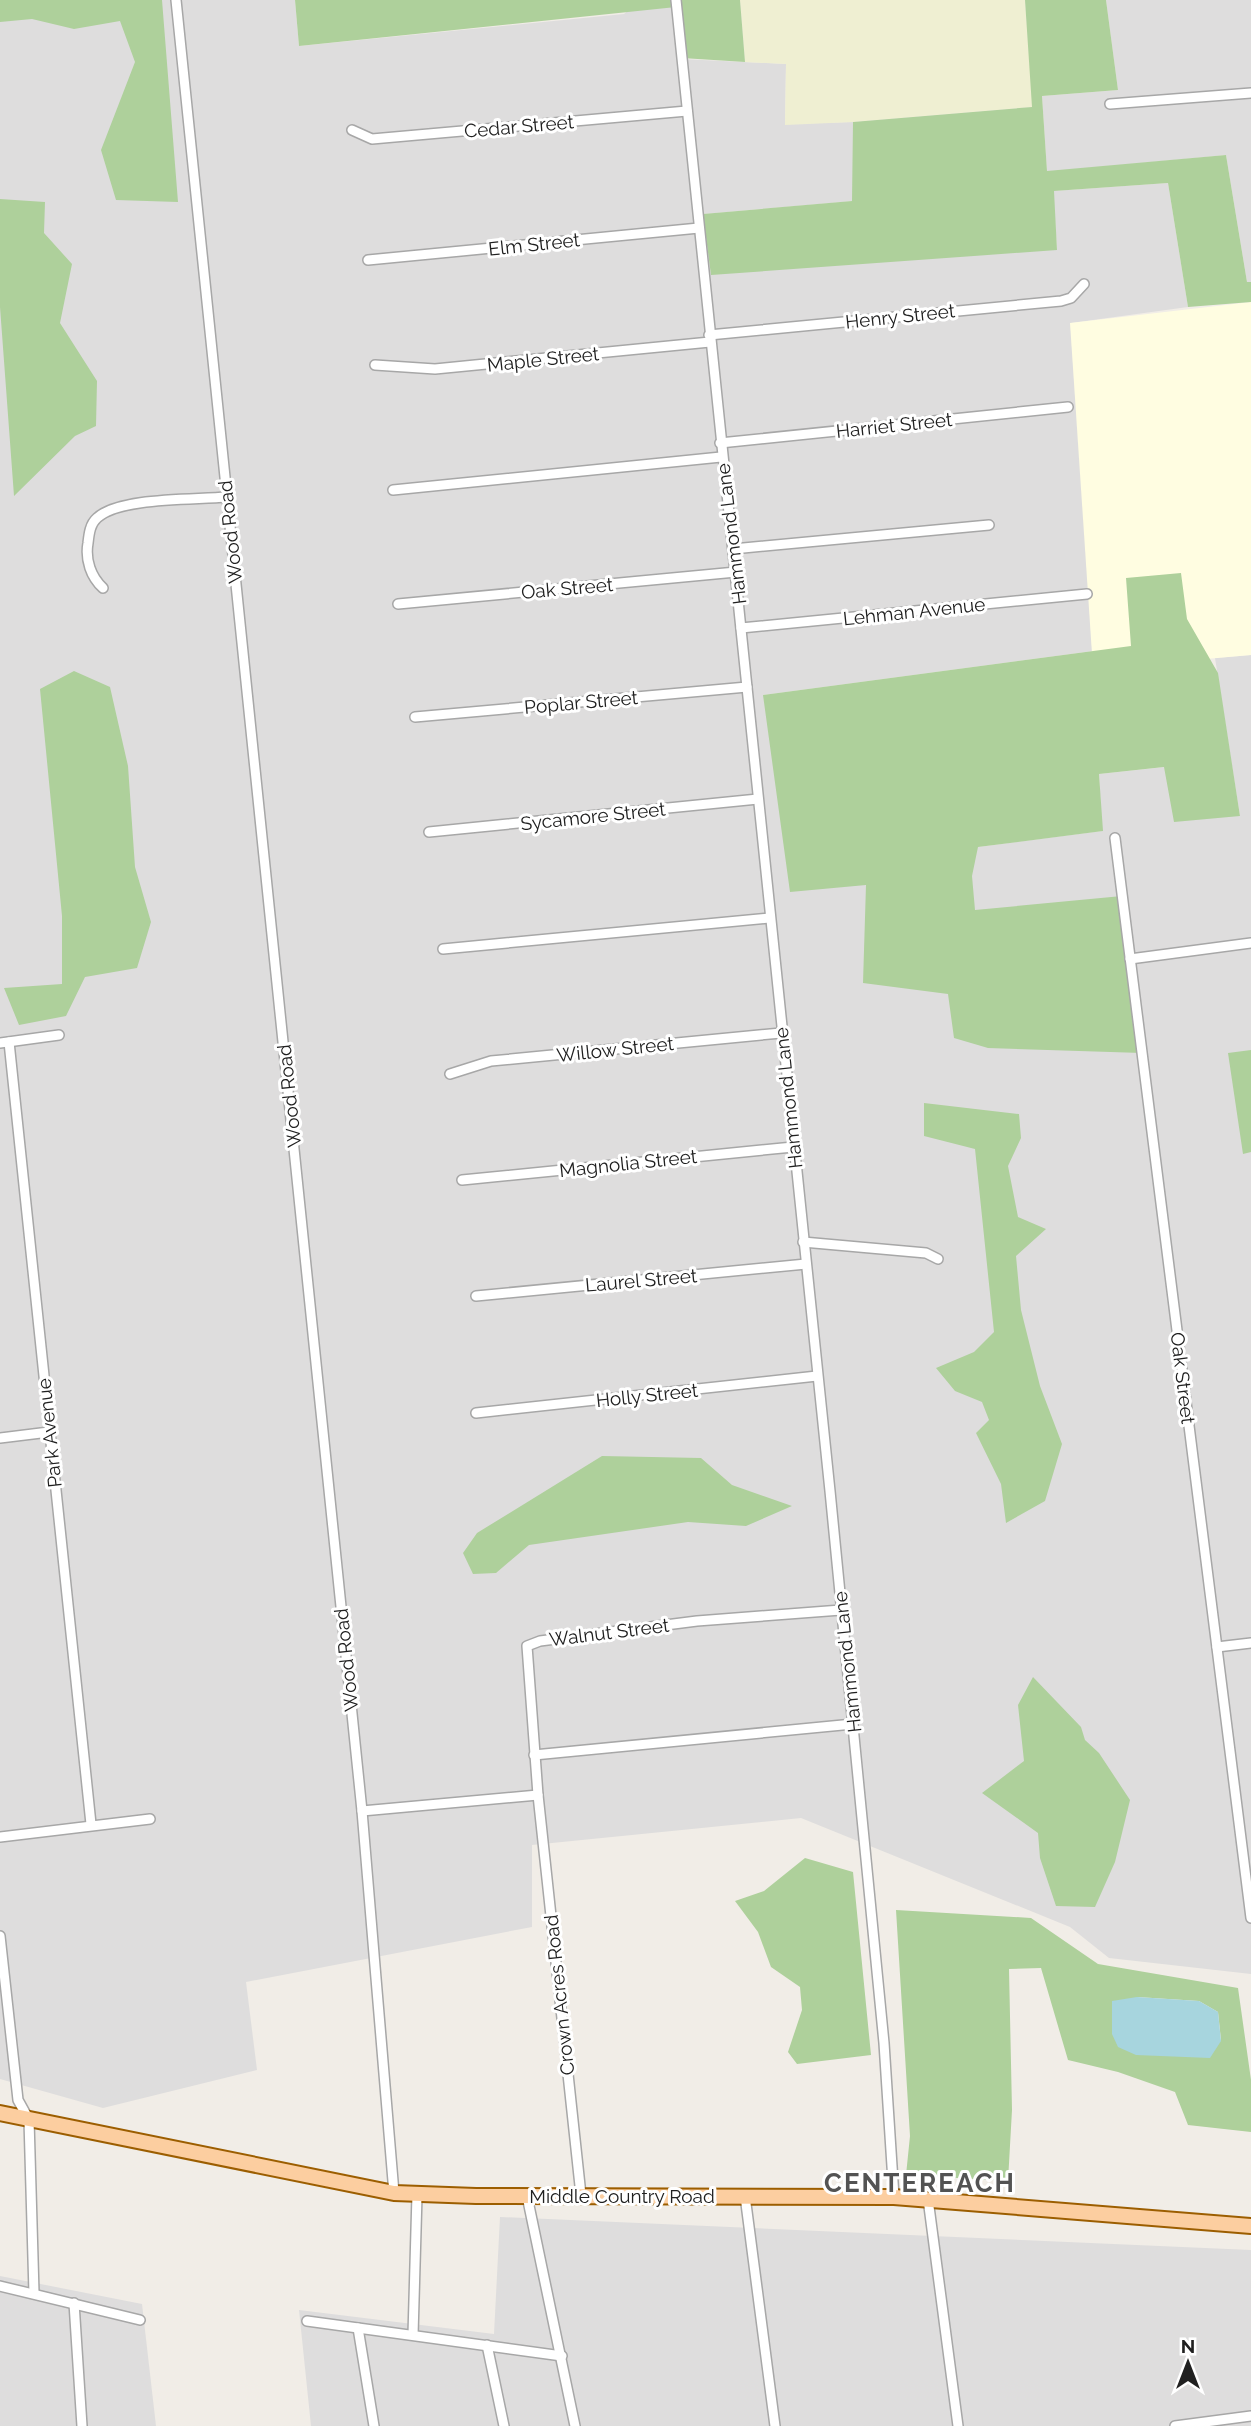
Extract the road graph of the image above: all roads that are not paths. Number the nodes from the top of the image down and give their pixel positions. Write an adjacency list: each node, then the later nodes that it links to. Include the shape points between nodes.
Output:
1 (176, 0): 16 (street, Wood Road)
2 (676, 0): 5 (street, Hammond Lane)
3 (1251, 93): 4 (street)
4 (1110, 104)
5 (687, 111): 6 (street, Cedar Street, via 372,139); 7 (street, Hammond Lane)
6 (352, 130)
7 (699, 228): 8 (street, Elm Street); 10 (street, Hammond Lane)
8 (369, 260)
9 (1084, 284): 10 (street, Henry Street, via 1071,298 1061,301)
10 (710, 339): 11 (street, Maple Street, via 435,369); 13 (street, Hammond Lane)
11 (375, 365)
12 (1068, 407): 13 (street, Harriet Street)
13 (720, 443): 14 (street, Hammond Lane)
14 (722, 457): 15 (street); 18 (street, Hammond Lane)
15 (393, 490)
16 (226, 497): 20 (street, via 117,507 97,518 87,548 92,577); 53 (street, Wood Road)
17 (989, 525): 18 (street)
18 (733, 549): 19 (street, Hammond Lane)
19 (736, 572): 22 (street, Oak Street); 23 (street, Hammond Lane)
20 (103, 588)
21 (1087, 594): 23 (street, Lehman Avenue)
22 (398, 604)
23 (741, 628): 24 (street, Hammond Lane)
24 (747, 687): 25 (street, Poplar Street); 26 (street, Hammond Lane)
25 (415, 718)
26 (758, 799): 27 (street, Sycamore Street); 29 (street, Hammond Lane)
27 (429, 832)
28 (1115, 838): 32 (street, Oak Street)
29 (769, 918): 31 (street); 33 (street, Hammond Lane)
30 (1251, 943): 32 (street)
31 (443, 949)
32 (1130, 960): 49 (street, Oak Street)
33 (781, 1032): 36 (street, Willow Street, via 491,1060); 37 (street, Hammond Lane)
34 (60, 1035): 35 (street)
35 (4, 1042): 45 (street, Park Avenue)
36 (450, 1074)
37 (793, 1147): 38 (street, Magnolia Street); 39 (street, Hammond Lane)
38 (462, 1180)
39 (803, 1242): 40 (street, via 926,1253); 41 (street, Hammond Lane)
40 (939, 1259)
41 (806, 1264): 42 (street, Laurel Street); 43 (street, Hammond Lane)
42 (476, 1296)
43 (817, 1376): 44 (street, Holly Street); 47 (street, Hammond Lane)
44 (477, 1413)
45 (49, 1433): 46 (street); 55 (street, Park Avenue)
46 (0, 1438)
47 (841, 1610): 50 (street, Hammond Lane); 51 (street, Walnut Street, via 697,1621 529,1643)
48 (1251, 1643): 49 (street)
49 (1217, 1647): 57 (street, Oak Street)
50 (853, 1724): 51 (street); 66 (street, Hammond Lane)
51 (534, 1755): 52 (street, Walnut Street)
52 (538, 1795): 53 (street); 63 (street, Crown Acres Road)
53 (362, 1811): 61 (street, Wood Road)
54 (150, 1819): 55 (street)
55 (91, 1824): 56 (street)
56 (0, 1837)
57 (1251, 1918)
58 (0, 1936): 60 (street, via 18,2100)
59 (0, 2113): 60 (main road, Middle Country Road)
60 (29, 2120): 61 (main road, Middle Country Road); 70 (street)
61 (394, 2193): 62 (main road, Middle Country Road)
62 (417, 2195): 64 (main road, Middle Country Road); 75 (street)
63 (581, 2195): 64 (main road, Middle Country Road); 65 (main road, Middle Country Road)
64 (527, 2196): 77 (street)
65 (745, 2196): 66 (main road, Middle Country Road); 83 (street)
66 (894, 2197): 67 (main road, Middle Country Road)
67 (928, 2199): 68 (main road, Middle Country Road); 84 (street)
68 (1251, 2226)
69 (0, 2286): 70 (street)
70 (34, 2294): 71 (street)
71 (74, 2304): 72 (street); 79 (street)
72 (140, 2320)
73 (307, 2321): 74 (street)
74 (358, 2328): 75 (street); 80 (street)
75 (413, 2335): 76 (street)
76 (487, 2346): 77 (street); 81 (street)
77 (562, 2356): 82 (street)
78 (1251, 2416): 86 (street)
79 (82, 2426)
80 (374, 2426)
81 (503, 2426)
82 (575, 2426)
83 (775, 2426)
84 (958, 2426)
85 (1175, 2426): 86 (street)
86 (1182, 2426)

